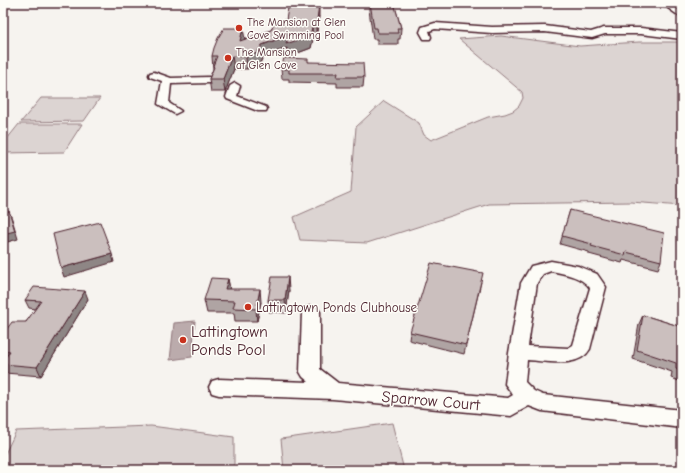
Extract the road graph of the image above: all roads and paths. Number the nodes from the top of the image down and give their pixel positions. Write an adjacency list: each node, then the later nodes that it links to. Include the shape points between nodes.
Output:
1 (665, 3): 2 (street)
2 (682, 16)
3 (682, 36): 4 (street, via 641,31 583,34 546,29 492,30 435,26 425,29)
4 (427, 37)
5 (154, 75): 7 (street)
6 (209, 80): 7 (street)
7 (168, 82): 10 (street, via 163,104)
8 (235, 86): 9 (street, via 231,97)
9 (262, 109)
10 (175, 111)
11 (311, 312): 14 (street, via 310,372)
12 (518, 353): 12 (street, via 529,283 537,270 551,266 572,270 591,278 598,287 581,349 570,355); 15 (street, via 515,384)
13 (219, 387): 14 (street, Sparrow Court)
14 (333, 391): 15 (street, Sparrow Court, via 511,407)
15 (527, 397): 16 (street, via 542,403)
16 (682, 419)

